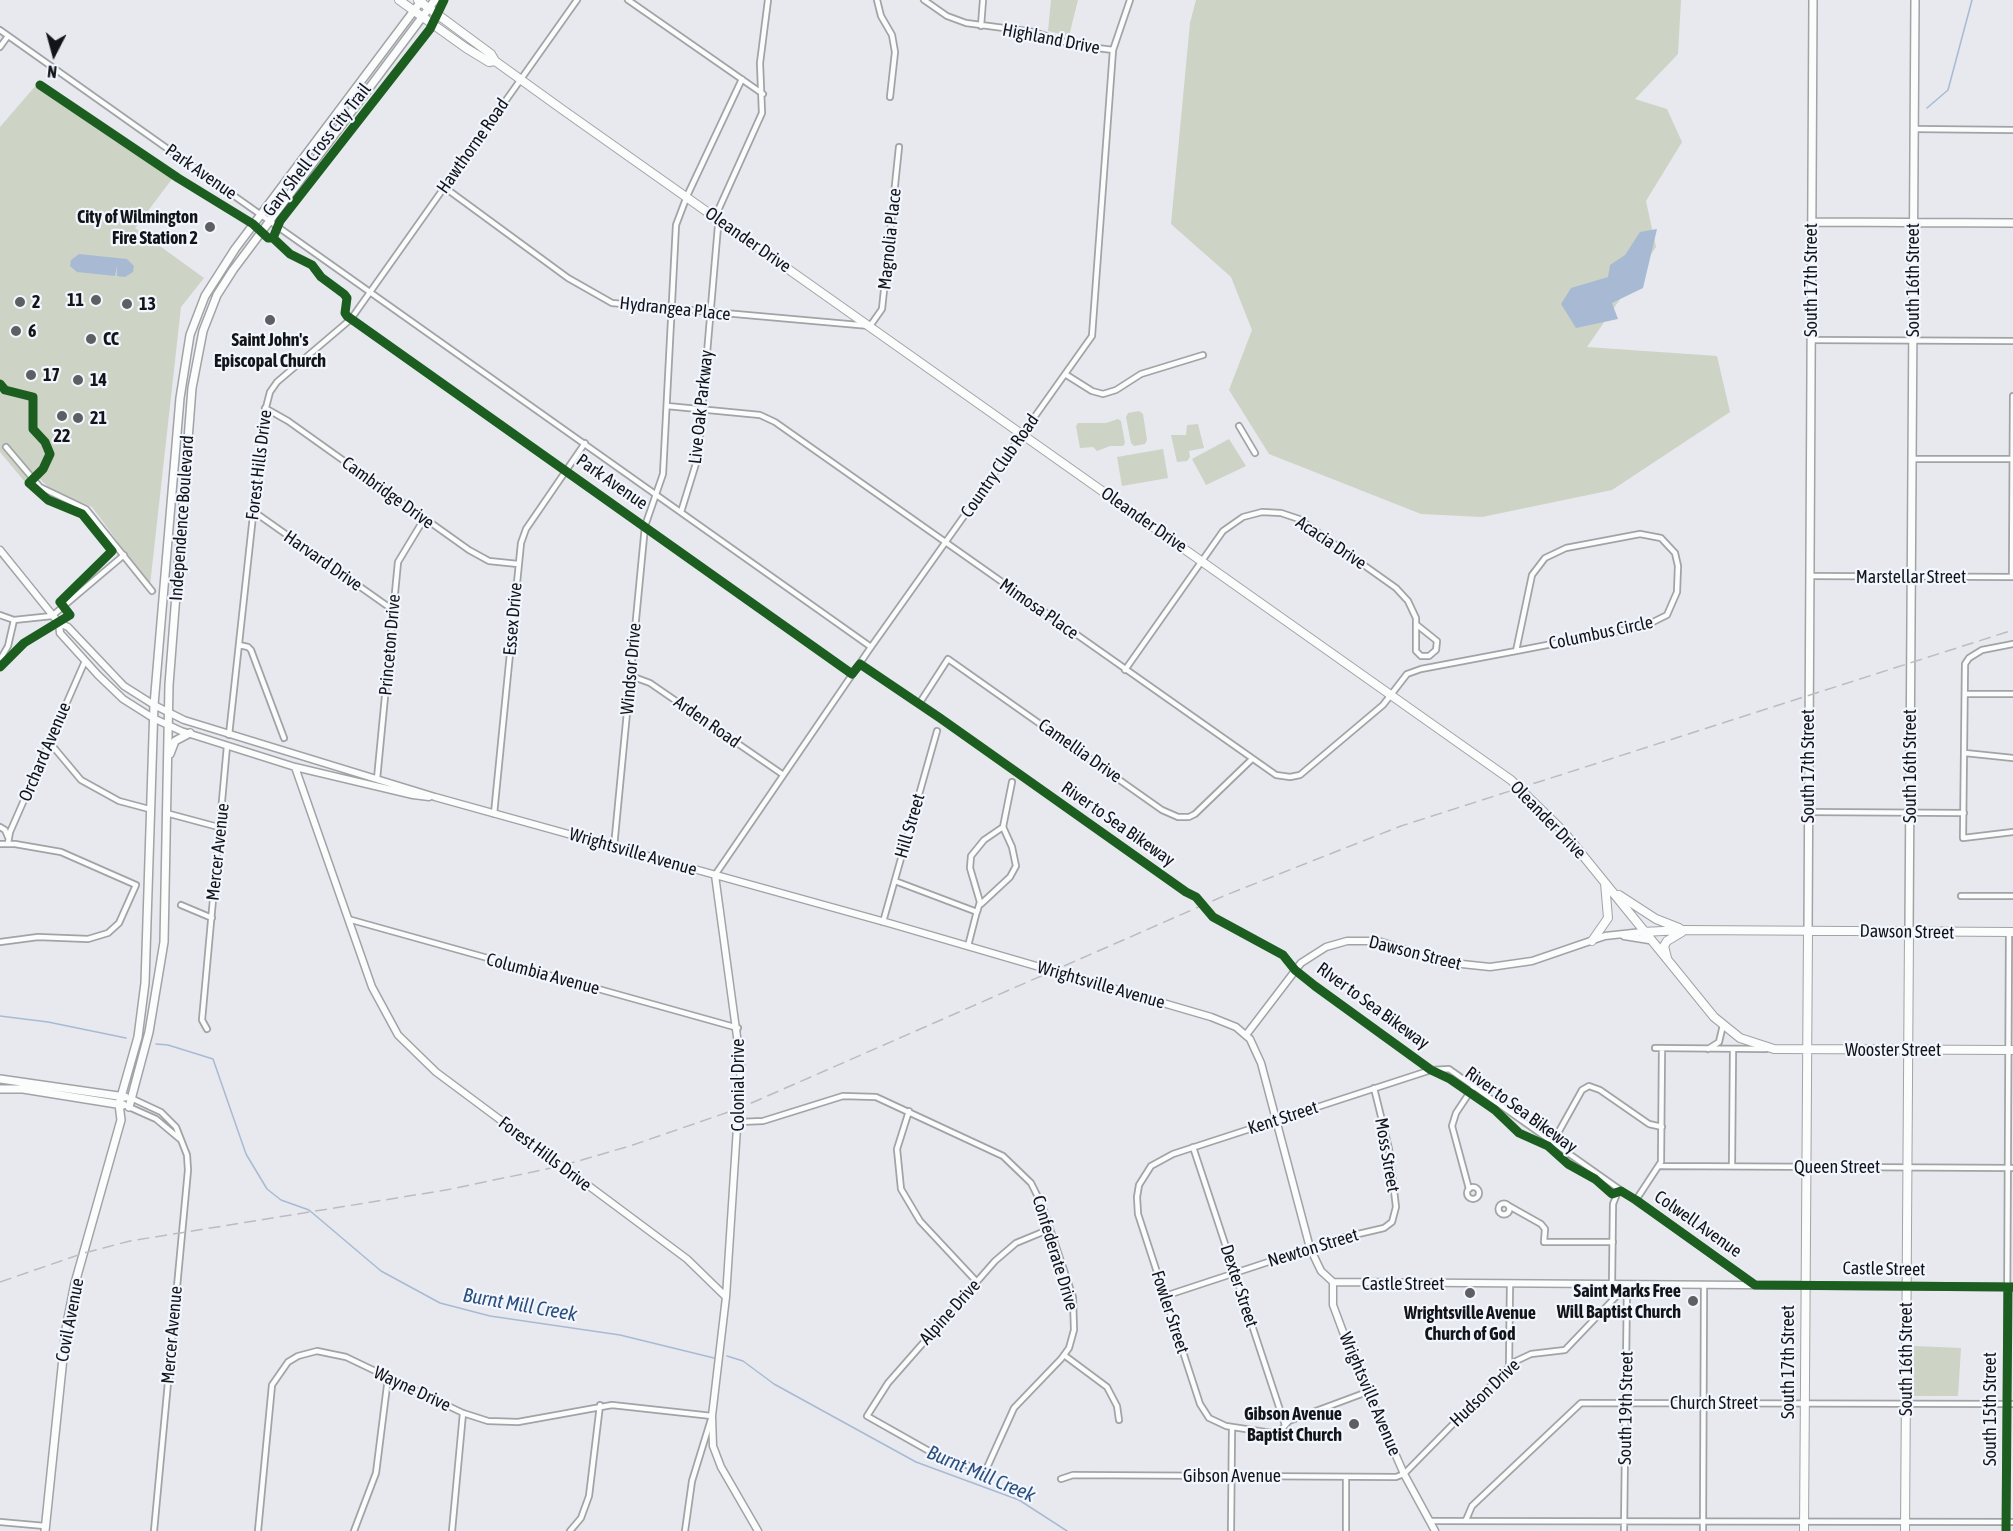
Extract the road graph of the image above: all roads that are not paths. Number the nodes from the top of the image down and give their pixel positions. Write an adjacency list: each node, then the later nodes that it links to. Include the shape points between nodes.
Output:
1 (399, 0): 14 (main road, Oleander Drive)
2 (435, 0): 13 (main road, Independence Boulevard)
3 (577, 0): 23 (street, Hawthorne Road)
4 (628, 0): 22 (street)
5 (768, 0): 24 (street, Live Oak Parkway, via 760,63)
6 (877, 0): 25 (street, via 895,46)
7 (924, 0): 16 (street, Highland Drive, via 955,19)
8 (983, 0): 16 (street)
9 (1130, 0): 20 (street, Country Club Road)
10 (1813, 0): 34 (main road, South 17th Street)
11 (1915, 0): 26 (main road, South 16th Street)
12 (420, 1): 13 (main road, Oleander Drive); 14 (main road, Independence Boulevard)
13 (429, 9): 15 (main road, Independence Boulevard); 21 (main road, Oleander Drive, via 491,54)
14 (414, 10): 15 (main road, Oleander Drive); 31 (main road, Independence Boulevard)
15 (423, 17): 21 (main road, Oleander Drive, via 489,62); 33 (main road, Independence Boulevard)
16 (981, 26): 20 (street, Highland Drive, via 1034,32 1074,45)
17 (0, 30): 18 (street, Park Avenue)
18 (8, 36): 19 (street); 31 (street, Park Avenue)
19 (0, 47)
20 (1113, 50): 46 (street, Country Club Road, via 1094,333)
21 (495, 61): 23 (main road, Oleander Drive)
22 (742, 79): 24 (street); 30 (street, Live Oak Parkway)
23 (520, 80): 29 (street, Hawthorne Road); 30 (main road, Oleander Drive)
24 (763, 94): 32 (street, Live Oak Parkway, via 761,118)
25 (890, 97)
26 (1914, 129): 27 (street); 35 (main road, South 16th Street)
27 (2013, 130)
28 (899, 147): 41 (street, Magnolia Place, via 882,309)
29 (444, 187): 37 (street, Hawthorne Road); 38 (street, Hydrangea Place, via 597,296 612,303)
30 (687, 196): 32 (main road, Oleander Drive); 38 (street, Live Oak Parkway, via 676,225)
31 (261, 214): 33 (street, Park Avenue); 92 (main road, Independence Boulevard, via 205,296 187,348)
32 (716, 218): 39 (street, Live Oak Parkway); 41 (main road, Oleander Drive)
33 (270, 221): 37 (street, Park Avenue); 93 (main road, Independence Boulevard, via 224,283 200,342 192,388)
34 (1812, 222): 35 (main road); 42 (main road, South 17th Street)
35 (1913, 222): 36 (main road); 43 (main road, South 16th Street)
36 (2013, 223)
37 (371, 292): 40 (street, Forest Hills Drive); 53 (street, Park Avenue)
38 (673, 311): 39 (street, Hydrangea Place); 48 (street, Live Oak Parkway)
39 (710, 313): 41 (street, Hydrangea Place); 50 (street, Live Oak Parkway)
40 (351, 319): 49 (street, Forest Hills Drive, via 277,382); 58 (street, Park Avenue)
41 (870, 326): 52 (main road, Oleander Drive)
42 (1811, 340): 43 (street); 69 (main road, South 17th Street)
43 (1912, 341): 44 (street); 56 (main road, South 16th Street)
44 (2013, 341)
45 (1203, 355): 46 (street, via 1141,374 1103,394)
46 (1065, 374): 52 (street, Country Club Road)
47 (2013, 396): 57 (street)
48 (667, 406): 50 (street, Mimosa Place); 59 (street, Live Oak Parkway, via 663,474)
49 (265, 408): 60 (street, Forest Hills Drive); 62 (street, Cambridge Drive)
50 (702, 409): 61 (street, Live Oak Parkway, via 696,465); 64 (street, Mimosa Place, via 770,418)
51 (1239, 426): 55 (street)
52 (1022, 435): 64 (street, Country Club Road); 67 (main road, Oleander Drive)
53 (585, 443): 58 (street, Essex Drive); 59 (street, Park Avenue)
54 (6, 447): 66 (street, via 40,487 86,508)
55 (1255, 453)
56 (1912, 459): 57 (street); 70 (main road, South 16th Street)
57 (2012, 459): 71 (street)
58 (566, 470): 63 (street, Park Avenue); 68 (street, Essex Drive, via 526,529)
59 (656, 494): 61 (street, Park Avenue); 63 (street, Windsor Drive)
60 (253, 512): 73 (street, Harvard Drive); 80 (street, Forest Hills Drive)
61 (681, 512): 81 (street, Park Avenue)
62 (424, 519): 68 (street, Cambridge Drive, via 482,558); 73 (street, Princeton Drive, via 400,557)
63 (645, 526): 87 (street, Park Avenue); 88 (street, Windsor Drive)
64 (946, 543): 81 (street, Country Club Road); 86 (street, Mimosa Place)
65 (0, 550): 75 (street, Wrightsville Avenue)
66 (124, 555): 72 (street); 75 (street)
67 (1201, 561): 78 (street, Acacia Drive, via 1223,531 1238,519 1262,512 1287,514 1396,588 1411,606); 86 (street, Acacia Drive); 91 (main road, Oleander Drive)
68 (518, 564): 116 (street, Essex Drive)
69 (1809, 576): 70 (street, Marstellar Street); 112 (main road, South 17th Street)
70 (1911, 577): 71 (street, Marstellar Street); 114 (main road, South 16th Street)
71 (2013, 578)
72 (152, 591)
73 (393, 610): 108 (street, Princeton Drive)
74 (0, 615): 76 (street)
75 (52, 616): 76 (street); 77 (street, Wrightsville Avenue)
76 (14, 620): 83 (street)
77 (58, 623): 84 (street, Wrightsville Avenue, via 60,633); 92 (street, Wrightsville Avenue, via 68,627 124,686)
78 (1417, 625): 78 (street, Acacia Drive, via 1416,651 1421,656 1432,655 1437,641)
79 (2013, 644): 89 (street, via 1992,647 1969,658 1965,664)
80 (239, 645): 98 (street, Forest Hills Drive); 99 (street, via 251,650)
81 (871, 647): 85 (street, Country Club Road)
82 (1516, 651): 82 (street, Columbus Circle, via 1661,620 1671,609 1677,592 1678,566 1673,548 1658,536 1640,534 1551,554 1532,575); 91 (street, Columbus Circle, via 1414,671 1402,678)
83 (0, 660)
84 (85, 661): 94 (street, Wrightsville Avenue, via 123,699); 100 (street, Orchard Avenue)
85 (860, 664): 87 (street, Country Club Road); 104 (street, Camellia Drive, via 919,704 948,659 1162,810 1178,817 1195,814)
86 (1125, 670): 104 (street, Mimosa Place)
87 (852, 674): 107 (street, Country Club Road)
88 (630, 675): 107 (street, Arden Road, via 650,683); 123 (street, Windsor Drive)
89 (1965, 694): 90 (street); 102 (street)
90 (2013, 694)
91 (1390, 695): 104 (street, Mimosa Place, via 1300,775 1276,775); 126 (main road, Oleander Drive, via 1520,788)
92 (154, 705): 93 (street, Wrightsville Avenue); 94 (main road, Independence Boulevard)
93 (168, 712): 95 (main road, Independence Boulevard); 98 (street, Wrightsville Avenue)
94 (153, 718): 95 (street, Wrightsville Avenue); 111 (main road, Independence Boulevard)
95 (168, 725): 97 (street, Wrightsville Avenue); 105 (main road, Independence Boulevard)
96 (937, 731): 125 (street, Hill Street)
97 (190, 734): 101 (street, Wrightsville Avenue); 105 (main road, via 175,741)
98 (229, 735): 108 (street, Wrightsville Avenue)
99 (284, 738)
100 (50, 743): 111 (street, via 81,780 119,801); 121 (street, Orchard Avenue)
101 (227, 746): 106 (street, Wrightsville Avenue); 119 (street, Mercer Avenue)
102 (1965, 753): 103 (street); 115 (street)
103 (2013, 758)
104 (1251, 760)
105 (167, 765): 113 (main road, Independence Boulevard)
106 (295, 767): 110 (street, Wrightsville Avenue); 133 (street, Forest Hills Drive)
107 (782, 774): 124 (street, Country Club Road)
108 (377, 779): 110 (street, Wrightsville Avenue)
109 (1012, 782): 118 (street)
110 (435, 797): 116 (street, Wrightsville Avenue)
111 (149, 809): 164 (main road, Independence Boulevard, via 145,983 138,1037)
112 (1808, 812): 114 (street); 136 (main road, South 17th Street)
113 (165, 813): 119 (street); 165 (main road, Independence Boulevard, via 164,942 149,1032)
114 (1910, 813): 115 (street); 138 (main road, South 16th Street)
115 (1964, 813): 120 (street, via 1963,838)
116 (494, 814): 123 (street, Wrightsville Avenue)
117 (0, 827): 121 (street, via 7,834)
118 (1003, 827): 131 (street, via 984,840 971,856 970,868 980,902); 131 (street, via 1015,868 1004,884 984,899)
119 (222, 828): 132 (street, Mercer Avenue)
120 (2013, 832)
121 (8, 843): 122 (street); 143 (street, via 61,852 136,885 119,923 108,933 88,939 38,937)
122 (0, 844)
123 (614, 847): 124 (street, Wrightsville Avenue)
124 (715, 875): 134 (street, Wrightsville Avenue); 147 (street, Colonial Drive)
125 (895, 881): 131 (street); 134 (street, Hill Street)
126 (1605, 882): 127 (main road, Oleander Drive); 141 (main road, via 1608,918)
127 (1615, 893): 135 (main road, via 1656,919); 137 (main road, Oleander Drive)
128 (1961, 896): 129 (street)
129 (2013, 896)
130 (181, 905): 132 (street)
131 (977, 912): 144 (street)
132 (212, 918): 148 (street, Mercer Avenue, via 202,1020)
133 (348, 919): 147 (street, Columbia Avenue); 201 (street, Forest Hills Drive, via 377,999 398,1035 418,1057 687,1259)
134 (883, 922): 144 (street, Wrightsville Avenue)
135 (1689, 930): 136 (main road, Dawson Street); 137 (main road, Dawson Street); 145 (main road, via 1667,941 1664,950)
136 (1808, 931): 138 (main road, Dawson Street); 154 (main road, South 17th Street)
137 (1642, 932): 140 (street, Dawson Street); 142 (main road, Oleander Drive)
138 (1909, 932): 139 (main road, Dawson Street); 157 (main road, South 16th Street)
139 (2011, 932): 158 (street, South 15th Street)
140 (1621, 935): 141 (street, Dawson Street); 142 (street, Dawson Street)
141 (1592, 940): 149 (street, Dawson Street, via 1532,960 1490,967 1443,962 1378,941 1357,939 1331,945 1296,968)
142 (1649, 940): 145 (main road, Oleander Drive)
143 (0, 942)
144 (968, 946): 149 (street, Wrightsville Avenue, via 1211,1017)
145 (1668, 961): 146 (main road, Oleander Drive)
146 (1723, 1025): 150 (main road, Oleander Drive); 155 (street, via 1719,1042)
147 (738, 1028): 171 (street, Colonial Drive)
148 (207, 1029)
149 (1246, 1035): 170 (street, via 1261,1063)
150 (1740, 1038): 153 (main road, Wooster Street)
151 (1655, 1048): 152 (street, Wooster Street)
152 (1662, 1048): 155 (street, Wooster Street); 172 (street)
153 (1774, 1049): 154 (main road, Wooster Street); 156 (street, Wooster Street)
154 (1806, 1049): 157 (main road, Wooster Street); 178 (main road, South 17th Street)
155 (1706, 1050): 156 (street, Wooster Street)
156 (1733, 1050): 177 (street)
157 (1908, 1050): 158 (main road, Wooster Street); 179 (main road, South 16th Street)
158 (2011, 1050): 180 (street, South 15th Street)
159 (1431, 1070): 161 (street, Colwell Avenue, via 1449,1069); 162 (street, Kent Street)
160 (0, 1079): 164 (main road)
161 (1474, 1086): 174 (street, Colwell Avenue); 182 (street, via 1455,1113 1452,1126)
162 (1374, 1088): 170 (street, Kent Street); 186 (street, Moss Street, via 1389,1149 1396,1207)
163 (0, 1089): 166 (main road)
164 (122, 1096): 165 (main road); 166 (main road, Independence Boulevard)
165 (131, 1098): 167 (main road, Independence Boulevard); 173 (street, Mercer Avenue, via 166,1116 181,1133)
166 (119, 1104): 167 (main road); 169 (main road)
167 (129, 1107): 169 (main road); 173 (street, via 156,1119)
168 (909, 1111): 171 (street, Confederate Drive, via 876,1097 851,1095 763,1121); 187 (street, Confederate Drive, via 1012,1162 1034,1187); 191 (street, via 897,1149 901,1189 920,1221)
169 (122, 1113): 235 (main road, Covil Avenue, via 66,1329)
170 (1277, 1120): 175 (street, Kent Street); 189 (street)
171 (739, 1122): 201 (street, Colonial Drive)
172 (1662, 1127): 174 (street, via 1649,1124 1591,1086 1583,1089); 176 (street)
173 (181, 1140): 236 (street, Mercer Avenue, via 188,1170)
174 (1553, 1142): 183 (street, Colwell Avenue)
175 (1193, 1147): 181 (street, Kent Street, via 1159,1160); 190 (street, Dexter Street)
176 (1660, 1166): 177 (street, Queen Street); 184 (street)
177 (1732, 1166): 178 (street, Queen Street)
178 (1806, 1167): 179 (street, Queen Street); 198 (main road, South 17th Street)
179 (1907, 1167): 180 (street, Queen Street); 199 (main road, South 16th Street)
180 (2011, 1168): 200 (street, South 15th Street)
181 (1142, 1178): 202 (street, Fowler Street, via 1137,1208)
182 (1469, 1189)
183 (1621, 1191): 184 (street, Colwell Avenue); 188 (street, via 1613,1204)
184 (1636, 1200): 197 (street, Colwell Avenue)
185 (1509, 1206): 188 (street, via 1541,1224 1545,1229 1544,1242)
186 (1392, 1222): 189 (street, Newton Street, via 1384,1228)
187 (1050, 1229): 191 (street, Alpine Drive, via 1016,1243); 204 (street, Confederate Drive, via 1076,1314)
188 (1612, 1242): 194 (street)
189 (1310, 1248): 190 (street, Newton Street); 192 (street, via 1321,1271)
190 (1234, 1273): 202 (street, Newton Street); 217 (street, Dexter Street)
191 (977, 1282): 221 (street, Alpine Drive, via 888,1383 867,1416 929,1451)
192 (1334, 1282): 193 (street, Castle Street); 207 (street, Wrightsville Avenue, via 1334,1310)
193 (1510, 1284): 194 (street, Castle Street); 205 (street)
194 (1612, 1284): 195 (street, Castle Street)
195 (1627, 1285): 196 (street, Castle Street); 205 (street, Hudson Drive, via 1565,1350 1531,1354 1516,1359); 208 (street, South 19th Street)
196 (1704, 1285): 197 (street, Castle Street); 209 (street)
197 (1755, 1285): 198 (street, Castle Street)
198 (1805, 1285): 199 (street, Castle Street); 210 (main road, South 17th Street)
199 (1906, 1286): 200 (street, Castle Street); 211 (main road, South 16th Street)
200 (2010, 1287): 203 (street, South 15th Street)
201 (726, 1296): 215 (street)
202 (1165, 1296): 218 (street, Fowler Street, via 1204,1412 1216,1423)
203 (2010, 1346): 212 (street, South 15th Street)
204 (1064, 1355): 216 (street, via 1107,1386); 221 (street, Confederate Drive, via 1015,1406)
205 (1509, 1367): 222 (street, Hudson Drive)
206 (388, 1378): 214 (street, Wayne Drive); 237 (street, Wayne Drive, via 346,1357 324,1351 298,1356 282,1369 270,1395); 238 (street, via 376,1473)
207 (1367, 1392): 217 (street, Fowler Street); 222 (street, Wrightsville Avenue)
208 (1626, 1403): 209 (street, Church Street); 226 (street, Church Street, via 1576,1405 1472,1506); 227 (street, South 19th Street)
209 (1703, 1403): 210 (street, Church Street); 228 (street)
210 (1804, 1403): 211 (street, Church Street); 230 (main road, South 17th Street)
211 (1905, 1404): 212 (street, Church Street); 232 (main road, South 16th Street)
212 (2010, 1404): 219 (street, South 15th Street)
213 (600, 1406): 214 (street, Wayne Drive, via 512,1422 488,1421); 215 (street, Wayne Drive); 240 (street, via 589,1496 581,1518)
214 (464, 1413): 239 (street)
215 (712, 1416): 241 (street, via 692,1481); 242 (street, via 713,1446 719,1462)
216 (1119, 1420)
217 (1285, 1425): 218 (street, Fowler Street, via 1272,1433)
218 (1232, 1427): 223 (street)
219 (2007, 1464): 220 (street); 233 (street, South 15th Street)
220 (2013, 1464)
221 (985, 1472)
222 (1404, 1474): 224 (street, Gibson Avenue, via 1388,1478); 229 (street, Wrightsville Avenue)
223 (1232, 1476): 224 (street, Gibson Avenue); 225 (street, Gibson Avenue, via 1073,1475); 243 (street)
224 (1346, 1477): 244 (street)
225 (1061, 1479)
226 (1466, 1520): 227 (street); 229 (street)
227 (1624, 1520): 228 (street); 246 (street, South 19th Street)
228 (1703, 1520): 230 (street); 247 (street)
229 (1430, 1521): 245 (street, Wrightsville Avenue)
230 (1804, 1521): 232 (street); 248 (main road, South 17th Street)
231 (0, 1522): 235 (street)
232 (1905, 1522): 233 (street); 249 (main road, South 16th Street)
233 (2006, 1522): 234 (street); 250 (street, South 15th Street)
234 (2013, 1522)
235 (45, 1528)
236 (154, 1531)
237 (258, 1531)
238 (354, 1531)
239 (452, 1531)
240 (570, 1531)
241 (685, 1531)
242 (758, 1531)
243 (1232, 1531)
244 (1346, 1531)
245 (1435, 1531)
246 (1624, 1531)
247 (1703, 1531)
248 (1804, 1531)
249 (1905, 1531)
250 (2006, 1531)

